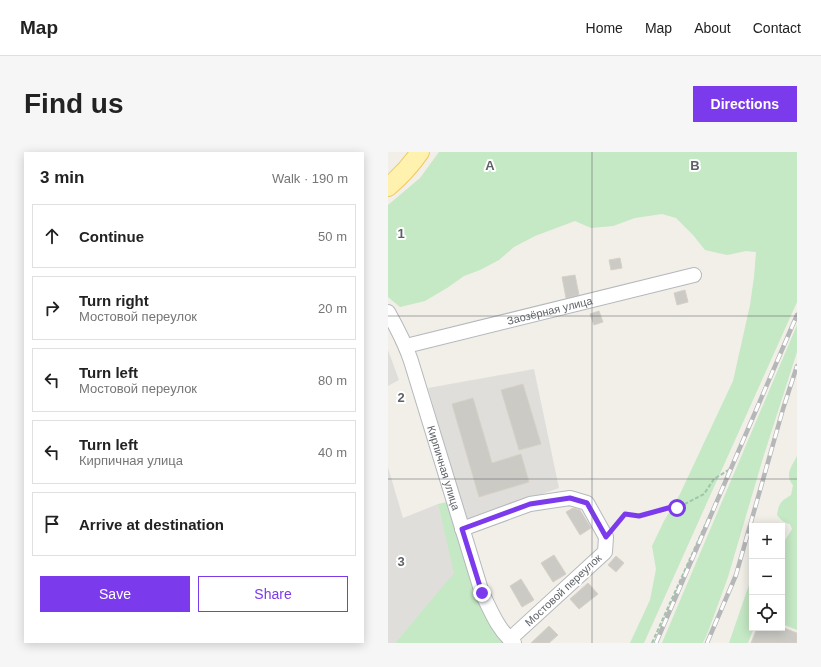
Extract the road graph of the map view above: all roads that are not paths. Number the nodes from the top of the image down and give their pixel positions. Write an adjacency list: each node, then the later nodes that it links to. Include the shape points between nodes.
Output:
1 (420, 152): 2 (main road)
2 (388, 187)
3 (694, 276): 6 (street, Заозёрная улица)
4 (388, 312): 5 (street, Кирпичная улица)
5 (394, 334): 6 (street, Кирпичная улица)
6 (406, 346): 7 (street, Кирпичная улица)
7 (462, 529): 8 (street, Кирпичная улица, via 482,593 500,628); 8 (street, Мостовой переулок, via 530,504 570,498 587,503 606,537 605,552)
8 (512, 641)

